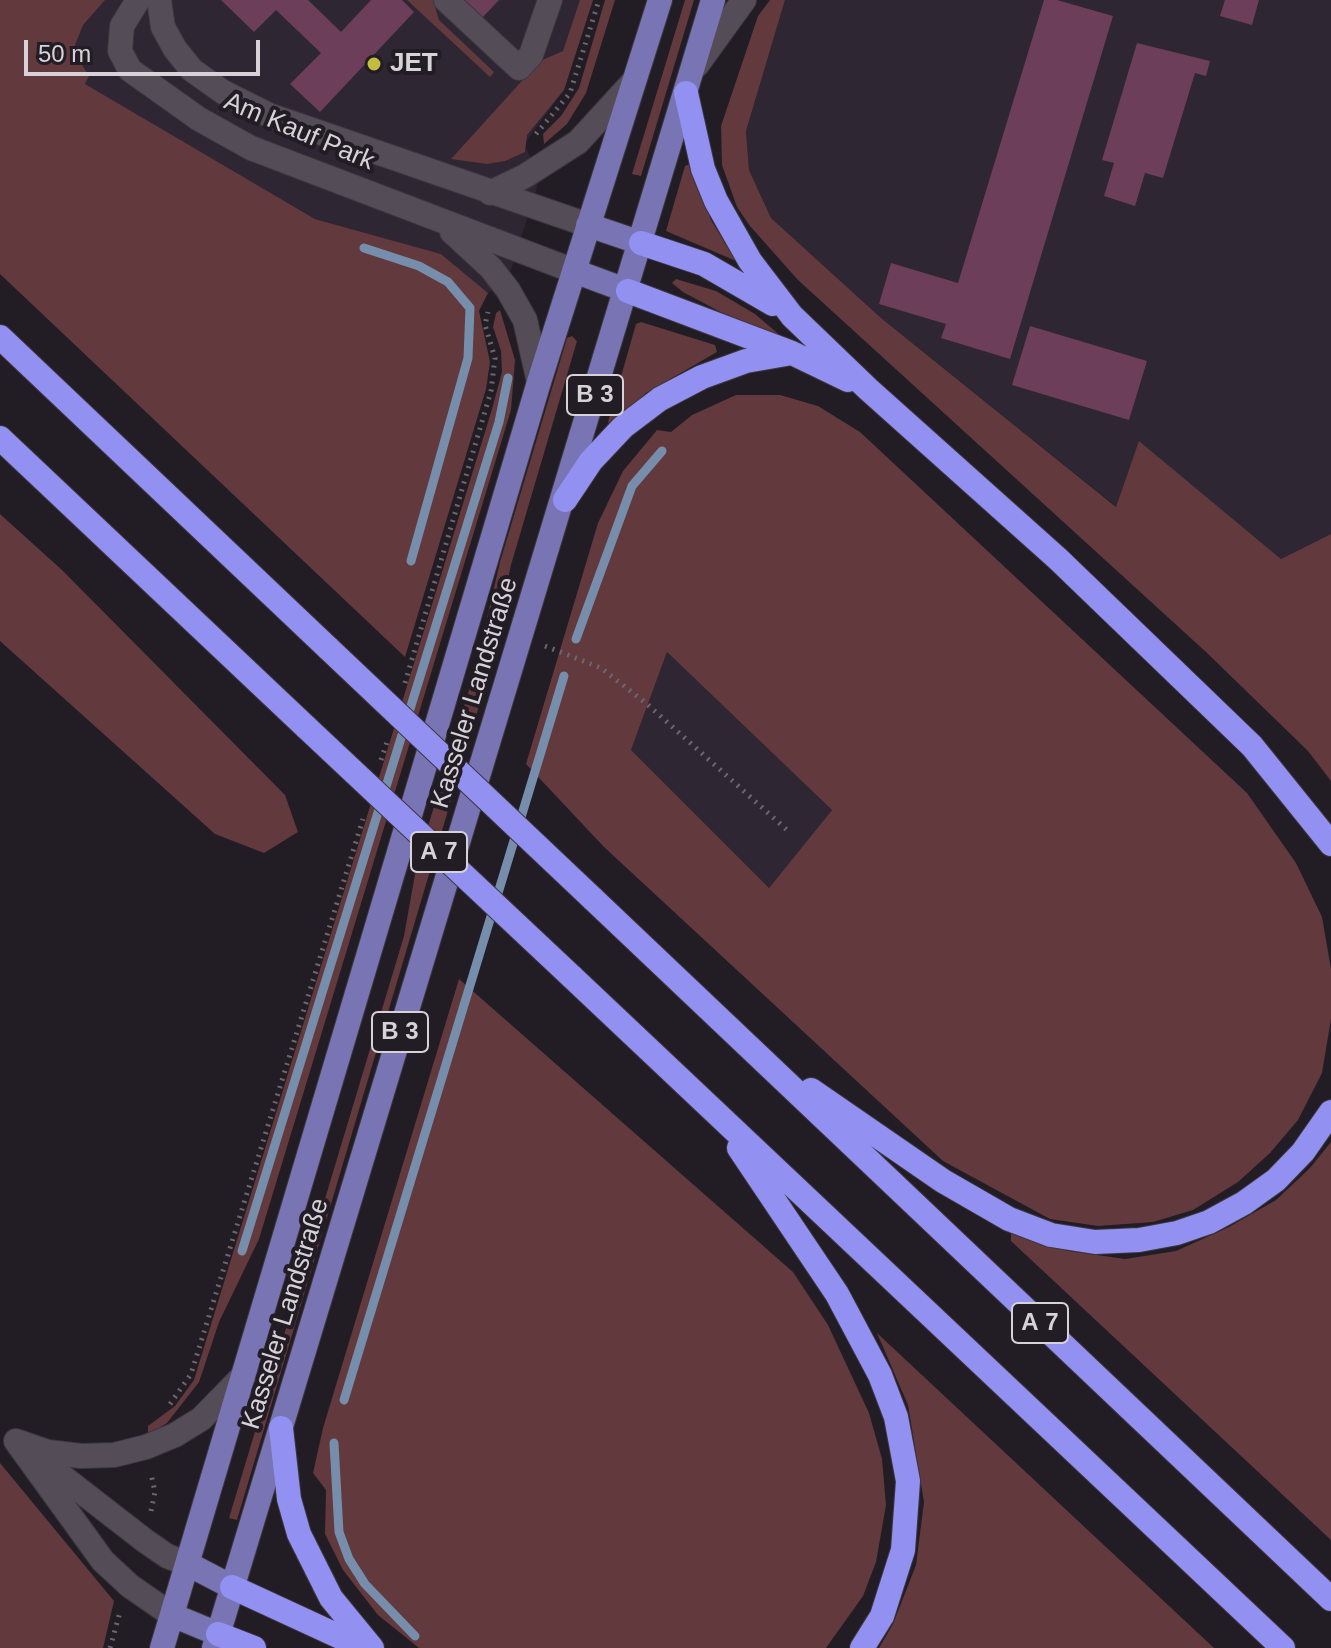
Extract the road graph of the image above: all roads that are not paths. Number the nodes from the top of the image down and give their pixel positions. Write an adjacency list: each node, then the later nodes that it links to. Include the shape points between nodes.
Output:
1 (138, 0): 11 (street, Am Kauf Park, via 122,26 120,51 130,70 148,86 251,148)
2 (159, 0): 10 (street, Am Kauf Park, via 163,27 175,49 192,70 223,92 269,115)
3 (446, 0): 4 (street, via 519,68 531,55)
4 (550, 0)
5 (660, 0): 8 (main road, Kasseler Landstraße / B 3)
6 (713, 0): 9 (main road, Kasseler Landstraße / B 3)
7 (744, 0): 9 (street)
8 (633, 82): 10 (street, via 578,142); 12 (main road, Kasseler Landstraße / B 3)
9 (690, 82): 13 (main road, Kasseler Landstraße / B 3); 16 (highway, via 703,169 716,201 750,261)
10 (490, 193): 12 (street, Am Kauf Park)
11 (438, 220): 14 (street, Am Kauf Park); 19 (street, Am Kauf Park, via 474,250 508,290 525,320)
12 (588, 225): 13 (main road); 14 (main road, Kasseler Landstraße / B 3)
13 (641, 243): 15 (main road, Kasseler Landstraße / B 3); 16 (highway, via 704,264)
14 (574, 271): 15 (main road); 19 (main road, Kasseler Landstraße / B 3)
15 (628, 291): 18 (highway); 22 (main road, Kasseler Landstraße / B 3)
16 (792, 316): 20 (highway)
17 (0, 337): 24 (highway, A 7, bridge)
18 (792, 353): 20 (highway); 22 (highway, via 746,361 660,399 591,461)
19 (539, 382): 27 (main road, Kasseler Landstraße / B 3)
20 (868, 389): 23 (highway, via 1058,559 1252,746)
21 (0, 438): 26 (highway, A 7, bridge)
22 (565, 500): 28 (main road, Kasseler Landstraße / B 3)
23 (1331, 844)
24 (749, 1047): 25 (highway, via 943,1181 1009,1219 1051,1235 1095,1242 1177,1233 1244,1203 1303,1152); 32 (highway, A 7)
25 (1331, 1112)
26 (716, 1113): 39 (highway, via 837,1294 896,1417 908,1481 903,1550 882,1616); 40 (highway, A 7)
27 (245, 1373): 29 (street, via 201,1419 146,1447 81,1456); 30 (main road, Kasseler Landstraße / B 3)
28 (281, 1428): 31 (main road, Kasseler Landstraße / B 3); 38 (highway, via 299,1534 331,1598)
29 (16, 1441): 30 (street, via 144,1540); 33 (street, via 103,1561)
30 (188, 1564): 31 (main road); 33 (main road, Kasseler Landstraße / B 3)
31 (232, 1587): 34 (main road, Kasseler Landstraße / B 3); 37 (highway)
32 (1331, 1599)
33 (172, 1615): 34 (main road); 35 (main road, Kasseler Landstraße / B 3)
34 (216, 1641): 36 (highway)
35 (162, 1648)
36 (254, 1648)
37 (364, 1648)
38 (372, 1648)
39 (862, 1648)
40 (1283, 1648)

